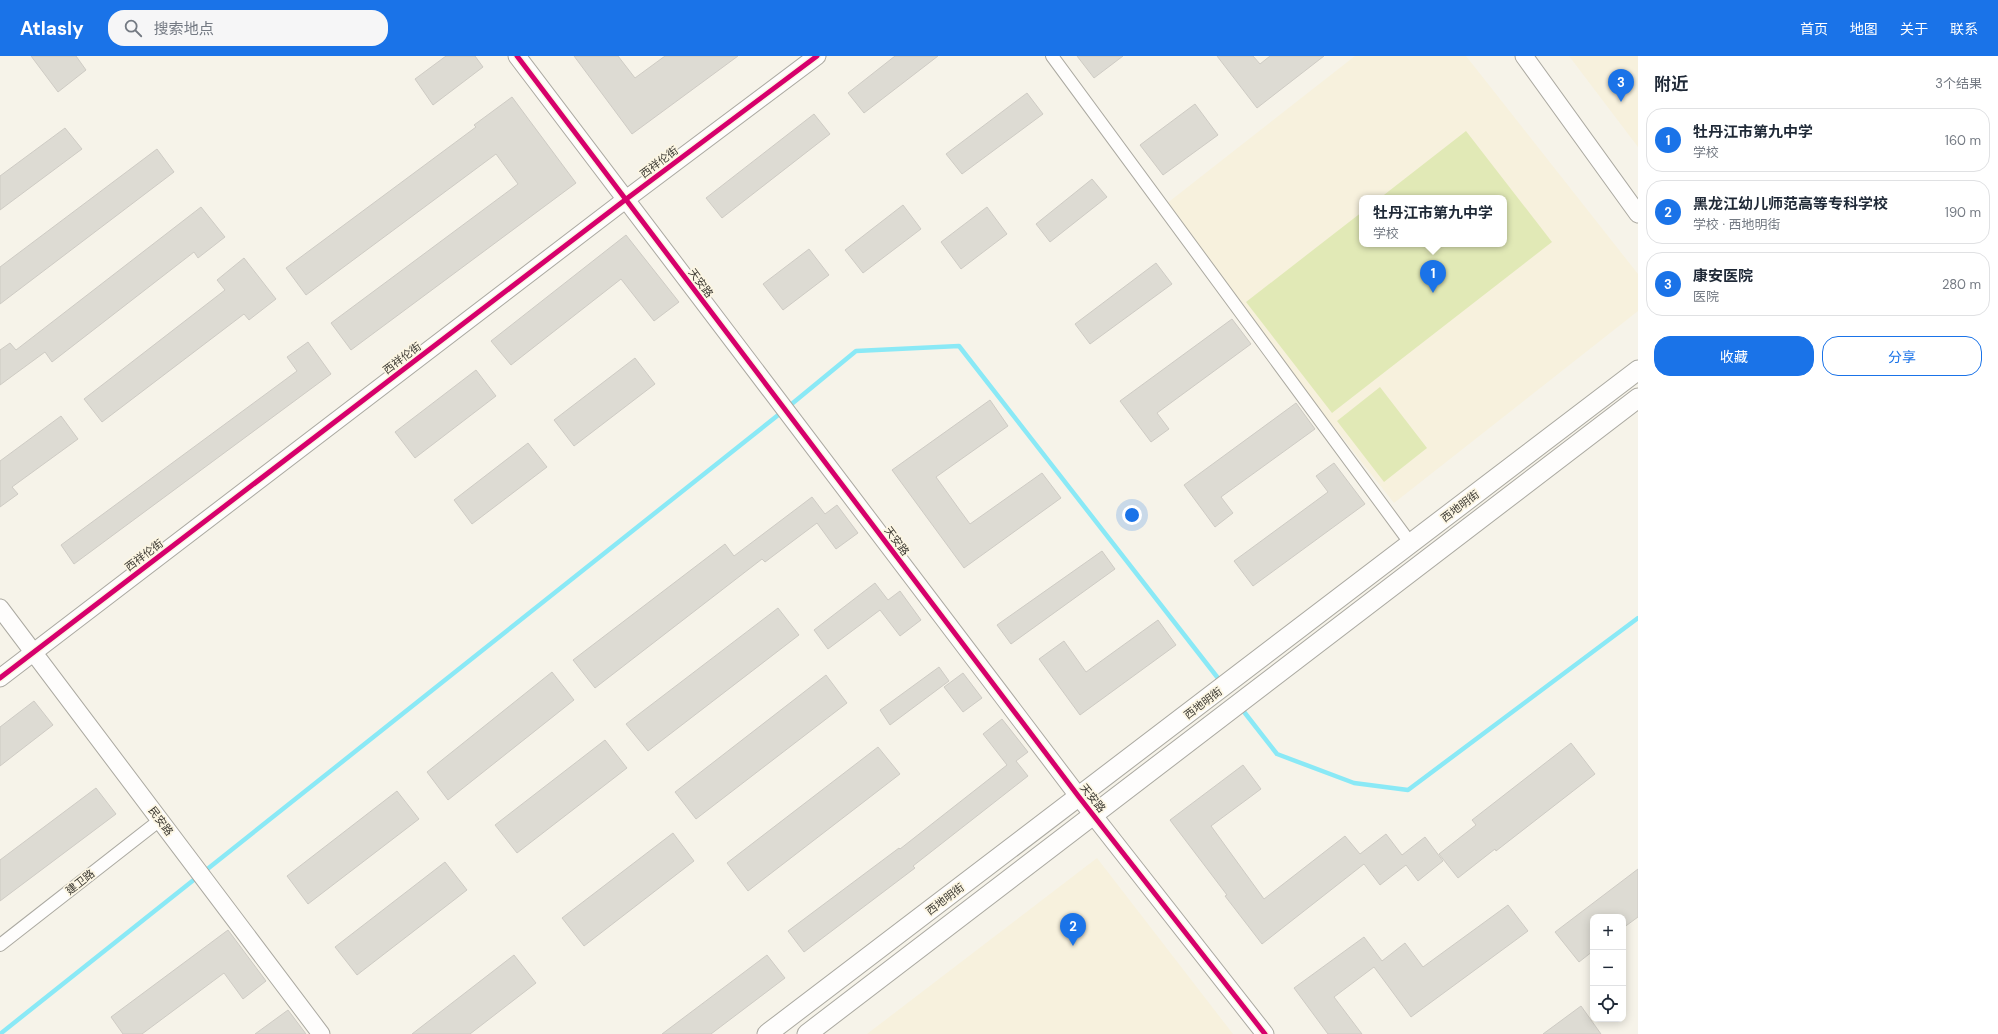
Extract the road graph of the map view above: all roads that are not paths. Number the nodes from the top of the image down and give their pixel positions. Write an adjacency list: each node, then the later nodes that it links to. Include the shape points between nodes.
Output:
1 (518, 56): 5 (street, 天安路)
2 (817, 56): 5 (street, 西祥伦街)
3 (1052, 56): 9 (street)
4 (1524, 56): 6 (street)
5 (626, 200): 11 (street, 西祥伦街); 13 (street, 天安路)
6 (1638, 214)
7 (1638, 370): 9 (main road, 西地明街)
8 (1638, 398): 14 (main road, 西地明街)
9 (1411, 544): 13 (main road, 西地明街)
10 (0, 608): 11 (street, 民安路)
11 (34, 652): 12 (street, 西祥伦街); 15 (street, 民安路)
12 (0, 678)
13 (1079, 797): 14 (street, 天安路); 18 (main road, 西地明街)
14 (1094, 814): 19 (main road, 西地明街); 20 (street, 天安路)
15 (160, 820): 16 (street, 建卫路); 17 (street, 民安路)
16 (0, 944)
17 (321, 1034)
18 (767, 1034)
19 (807, 1034)
20 (1265, 1034)

